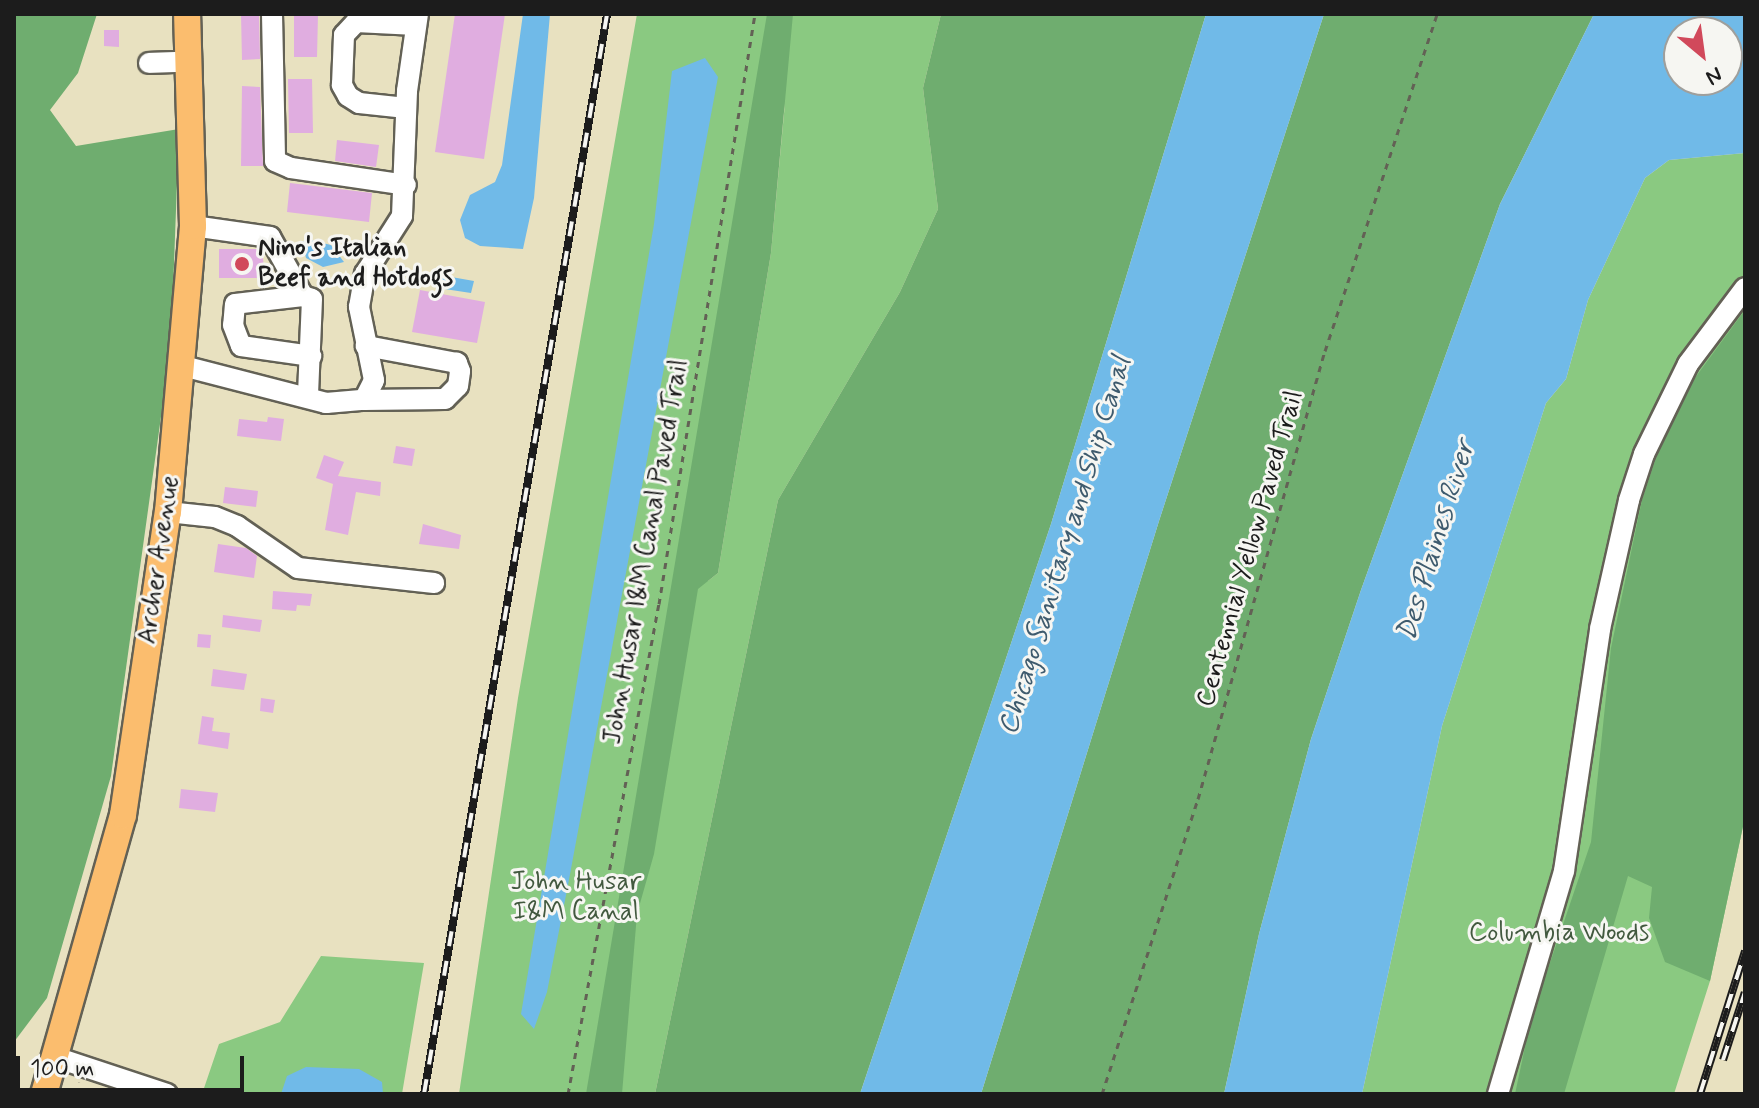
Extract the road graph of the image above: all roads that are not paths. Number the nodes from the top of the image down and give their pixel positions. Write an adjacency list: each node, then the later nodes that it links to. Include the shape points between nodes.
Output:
1 (187, 14): 4 (main road, Archer Avenue)
2 (272, 14): 7 (street, via 275,161 291,168)
3 (417, 20): 6 (street); 6 (street, via 364,21 347,27 344,35 342,85 348,96 359,103)
4 (187, 62): 5 (street); 8 (main road, Archer Avenue)
5 (149, 63)
6 (406, 108): 7 (street)
7 (406, 185): 11 (street, via 402,216 365,274 359,307)
8 (193, 226): 10 (street, via 270,237); 13 (main road, Archer Avenue)
9 (1745, 288): 21 (street, via 1688,364 1644,454 1629,500 1600,629 1564,871)
10 (303, 296): 12 (street, via 312,299 314,312); 12 (street, via 235,304 233,325 241,346)
11 (366, 346): 15 (street, via 374,380); 15 (street, via 457,363 460,371 458,386 445,399)
12 (311, 356): 14 (street)
13 (183, 366): 14 (street); 16 (main road, Archer Avenue)
14 (308, 396): 15 (street, via 326,403)
15 (364, 400)
16 (168, 512): 17 (street, via 215,517 237,526 298,568); 18 (main road, Archer Avenue, via 123,815)
17 (434, 583)
18 (55, 1057): 19 (main road, Archer Avenue); 20 (street)
19 (44, 1094)
20 (167, 1094)
21 (1498, 1094)

